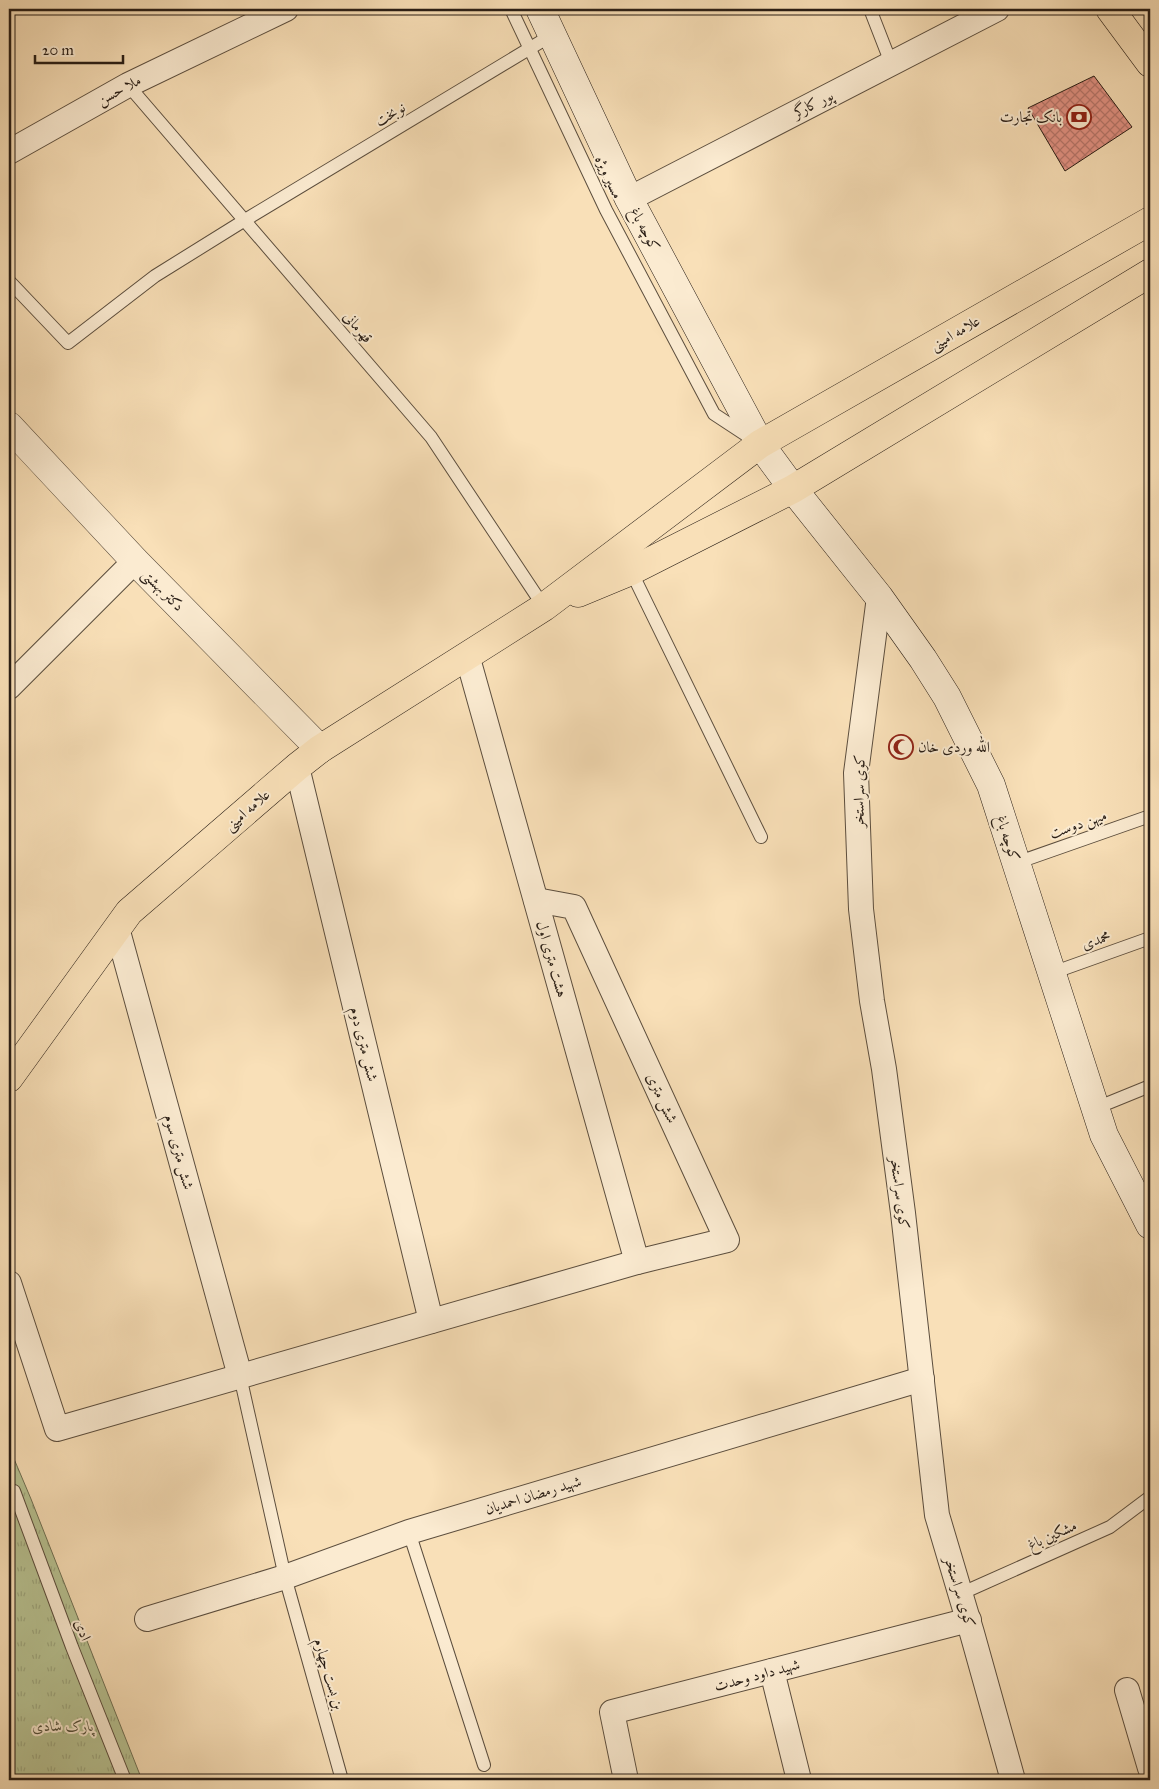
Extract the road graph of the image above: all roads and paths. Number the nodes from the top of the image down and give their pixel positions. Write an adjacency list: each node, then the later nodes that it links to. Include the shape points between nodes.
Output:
1 (286, 9): 10 (street, ملا حسن)
2 (511, 9): 7 (lane, مسیر ویژه)
3 (540, 9): 7 (main road, کوچه باغ)
4 (870, 9): 8 (lane)
5 (997, 9): 8 (street, پور کارگر)
6 (1110, 9): 9 (main road)
7 (541, 42): 12 (main road, کوچه باغ); 13 (lane, نوبخت); 18 (lane, مسیر ویژه, via 606,210 714,414)
8 (891, 63): 12 (street, پور کارگر)
9 (1150, 63)
10 (128, 85): 11 (street, ملا حسن); 13 (lane, قهرمانی)
11 (9, 152)
12 (629, 198): 18 (main road, کوچه باغ)
13 (245, 220): 16 (lane, نوبخت, via 154,276 68,343); 23 (lane, قهرمانی, via 431,437)
14 (1150, 221): 18 (main road, علامه امینی)
15 (1150, 273): 19 (main road)
16 (9, 281)
17 (9, 426): 20 (main road, دکتر بهشتی)
18 (760, 444): 19 (main road, کوچه باغ); 23 (main road, علامه امینی)
19 (793, 489): 21 (main road); 22 (main road, کوچه باغ)
20 (134, 561): 25 (street); 26 (main road, دکتر بهشتی)
21 (631, 571): 23 (main road); 29 (lane)
22 (879, 598): 30 (main road, کوچه باغ, via 946,697 991,785); 43 (street, کوی سراستخر, via 856,773 861,909 872,1001 886,1079)
23 (544, 607): 24 (main road, علامه امینی)
24 (467, 655): 26 (main road, علامه امینی); 31 (street, هشت متری اول)
25 (9, 687)
26 (320, 749): 27 (main road, علامه امینی)
27 (297, 767): 32 (main road, علامه امینی, via 129,912); 41 (street, شش متری دوم)
28 (1150, 816): 30 (lane, میهن دوست)
29 (761, 837)
30 (1016, 863): 34 (main road, کوچه باغ)
31 (536, 900): 39 (street, هشت متری اول); 39 (street, شش متری, via 574,908 727,1240)
32 (117, 928): 35 (main road, علامه امینی); 42 (street, شش متری سوم)
33 (1150, 938): 34 (lane, محمدی)
34 (1052, 973): 37 (main road, کوچه باغ)
35 (9, 1078)
36 (1150, 1086): 37 (lane)
37 (1096, 1108): 38 (main road, کوچه باغ, via 1104,1135)
38 (1150, 1225)
39 (638, 1262): 41 (street)
40 (9, 1283): 42 (street, via 57,1429)
41 (431, 1322): 42 (street)
42 (240, 1376): 47 (lane, بن بست چهارم)
43 (922, 1379): 46 (street, شهید رمضان احمدیان); 48 (street, کوی سراستخر, via 937,1515)
44 (14, 1491): 55 (lane, ادی)
45 (1150, 1497): 48 (lane, مشکین باغ, via 1110,1527)
46 (409, 1532): 47 (street, شهید رمضان احمدیان); 53 (lane)
47 (285, 1577): 49 (street, شهید رمضان احمدیان); 56 (lane, بن بست چهارم)
48 (960, 1594): 50 (street, کوی سراستخر)
49 (147, 1619)
50 (969, 1620): 51 (street, شهید داود وحدت); 59 (street, کوی سراستخر)
51 (772, 1671): 57 (street, شهید داود وحدت, via 612,1712); 58 (street)
52 (1127, 1690): 54 (street)
53 (484, 1765)
54 (1150, 1768)
55 (126, 1780)
56 (342, 1780)
57 (626, 1780)
58 (799, 1780)
59 (1013, 1780)

